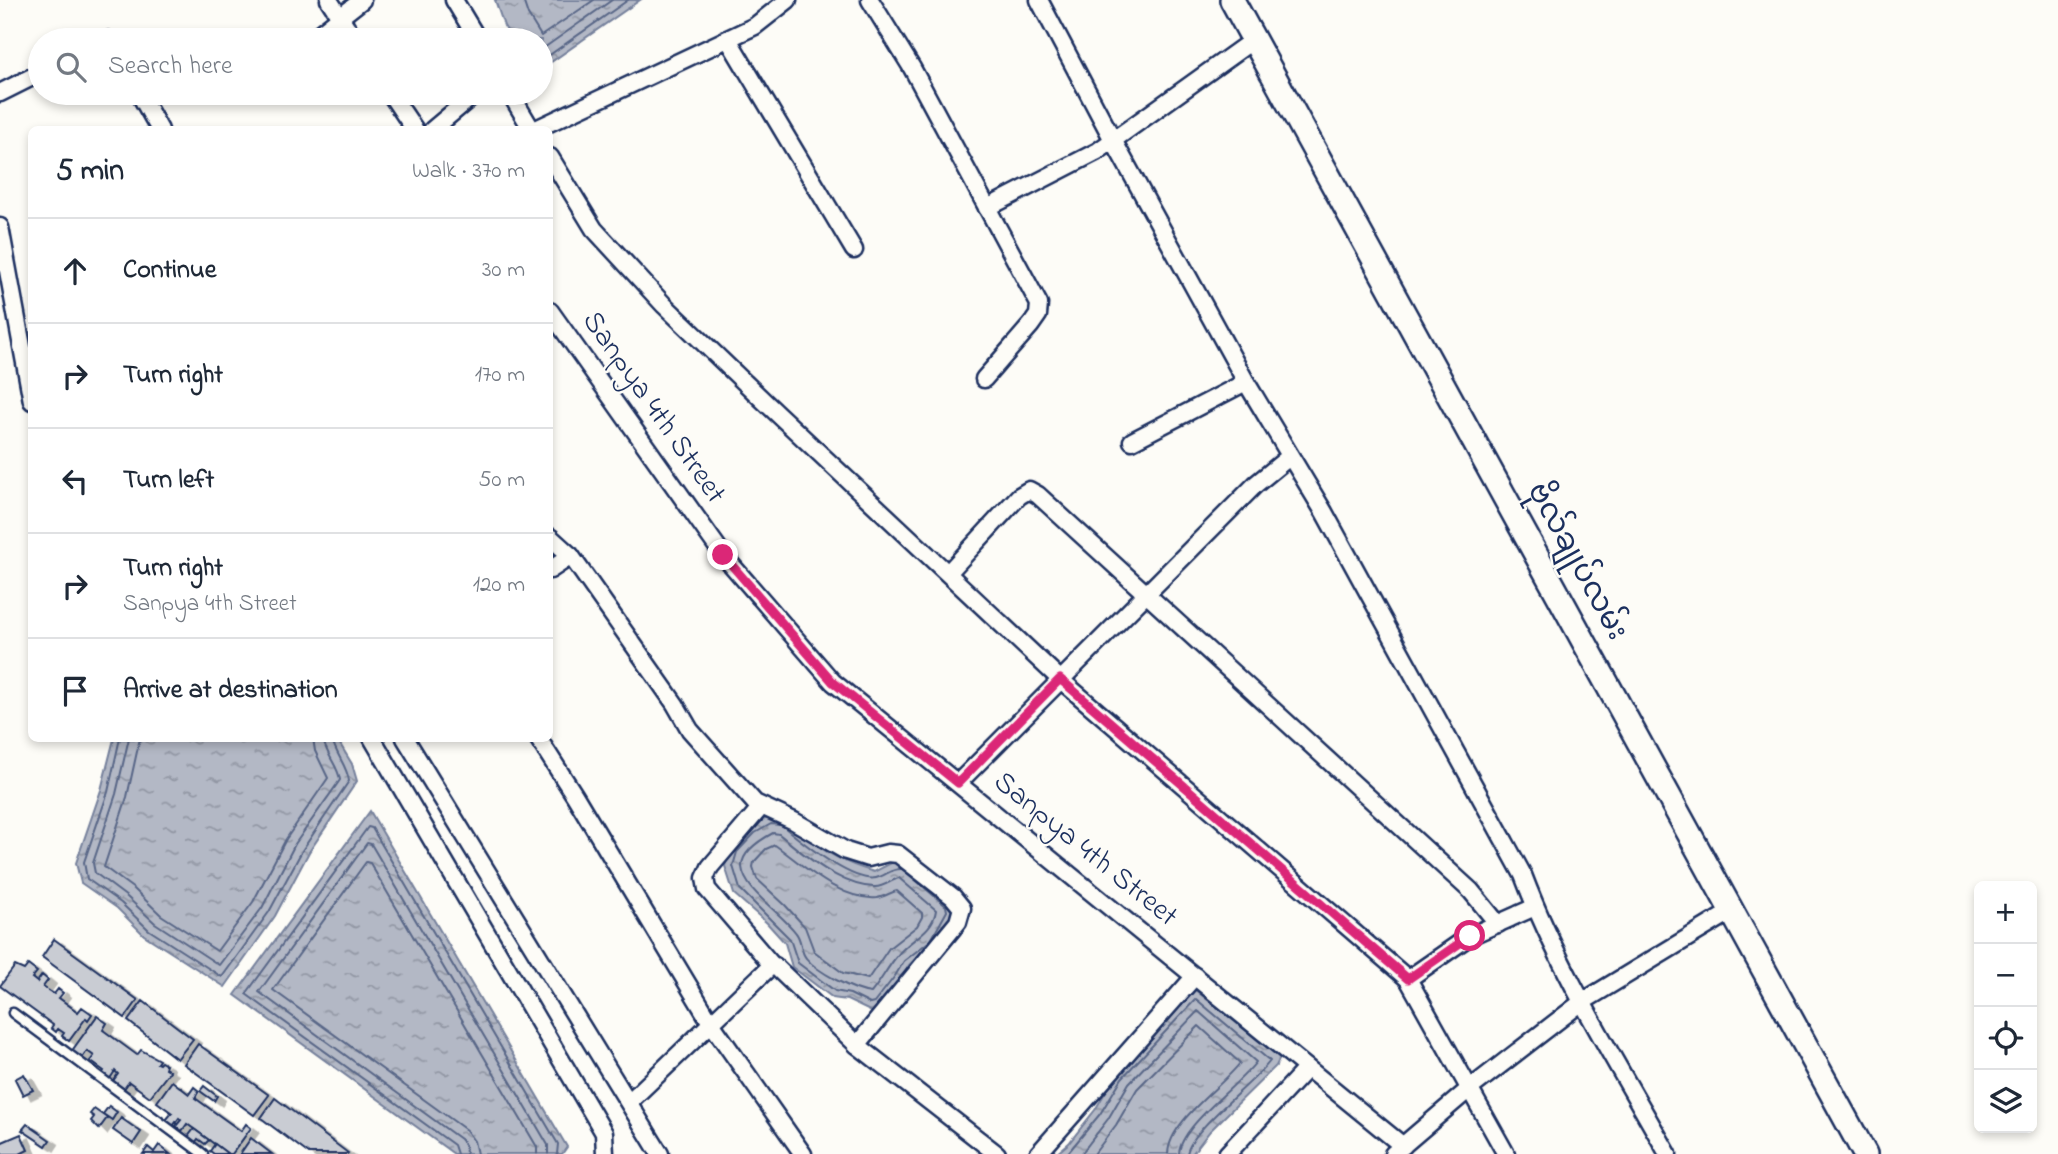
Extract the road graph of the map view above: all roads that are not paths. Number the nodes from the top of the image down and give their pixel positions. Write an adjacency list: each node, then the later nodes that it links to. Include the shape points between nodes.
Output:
1 (329, 0): 8 (street)
2 (362, 0): 8 (street)
3 (454, 0): 11 (street)
4 (788, 0): 12 (street)
5 (870, 0): 27 (street)
6 (1039, 0): 25 (street)
7 (1232, 0): 13 (street, ဗိုလ်ချုပ်လမ်း)
8 (340, 19): 9 (street); 10 (street)
9 (328, 28)
10 (346, 28)
11 (471, 28)
12 (729, 39): 24 (street); 29 (street)
13 (1253, 40): 25 (street); 48 (street, ဗိုလ်ချုပ်လမ်း)
14 (28, 79): 15 (street)
15 (0, 93)
16 (146, 105): 20 (street)
17 (398, 105): 21 (street)
18 (462, 105): 22 (street)
19 (517, 105): 23 (street)
20 (158, 126)
21 (412, 126)
22 (437, 126)
23 (531, 126)
24 (542, 126)
25 (1113, 140): 27 (street); 33 (street)
26 (553, 162): 39 (street, via 594,229 664,305)
27 (987, 208): 32 (street, via 1039,304 1038,315)
28 (0, 227): 31 (street)
29 (854, 250)
30 (553, 315): 45 (street, Sanpya 4th Street, via 723,555 833,682)
31 (28, 370)
32 (984, 379)
33 (1246, 382): 34 (street); 35 (street)
34 (1132, 441)
35 (1289, 457): 40 (street); 47 (street, via 1324,512 1523,875)
36 (553, 540): 37 (street)
37 (570, 556): 38 (street); 46 (street, via 690,730)
38 (553, 568)
39 (948, 573): 40 (street, via 1029,490); 41 (street)
40 (1146, 593): 41 (street); 49 (street, via 1471,891)
41 (1060, 679): 45 (street); 52 (street)
42 (374, 742): 62 (street, via 604,1133)
43 (407, 742): 59 (street)
44 (541, 742): 55 (street)
45 (958, 783): 51 (street, Sanpya 4th Street)
46 (761, 807): 50 (street, via 705,878 712,896); 56 (street, via 846,851 868,858 898,854 962,908 958,922)
47 (1535, 907): 49 (street); 53 (street)
48 (1732, 911): 53 (street); 70 (street, ဗိုလ်ချုပ်လမ်း)
49 (1498, 924): 52 (street, via 1470,936)
50 (772, 965): 55 (street); 56 (street)
51 (1195, 976): 57 (street, Sanpya 4th Street); 66 (street)
52 (1408, 979): 58 (street)
53 (1582, 1002): 58 (street); 69 (street)
54 (13, 1013): 61 (lane)
55 (711, 1023): 59 (street); 64 (street)
56 (858, 1045): 65 (street)
57 (1307, 1068): 60 (street, Sanpya 4th Street); 67 (street)
58 (1468, 1090): 60 (street); 68 (street)
59 (629, 1102): 63 (street)
60 (1398, 1150)
61 (203, 1154)
62 (605, 1154)
63 (660, 1154)
64 (803, 1154)
65 (997, 1154)
66 (1038, 1154)
67 (1227, 1154)
68 (1506, 1154)
69 (1668, 1154)
70 (1865, 1154)

